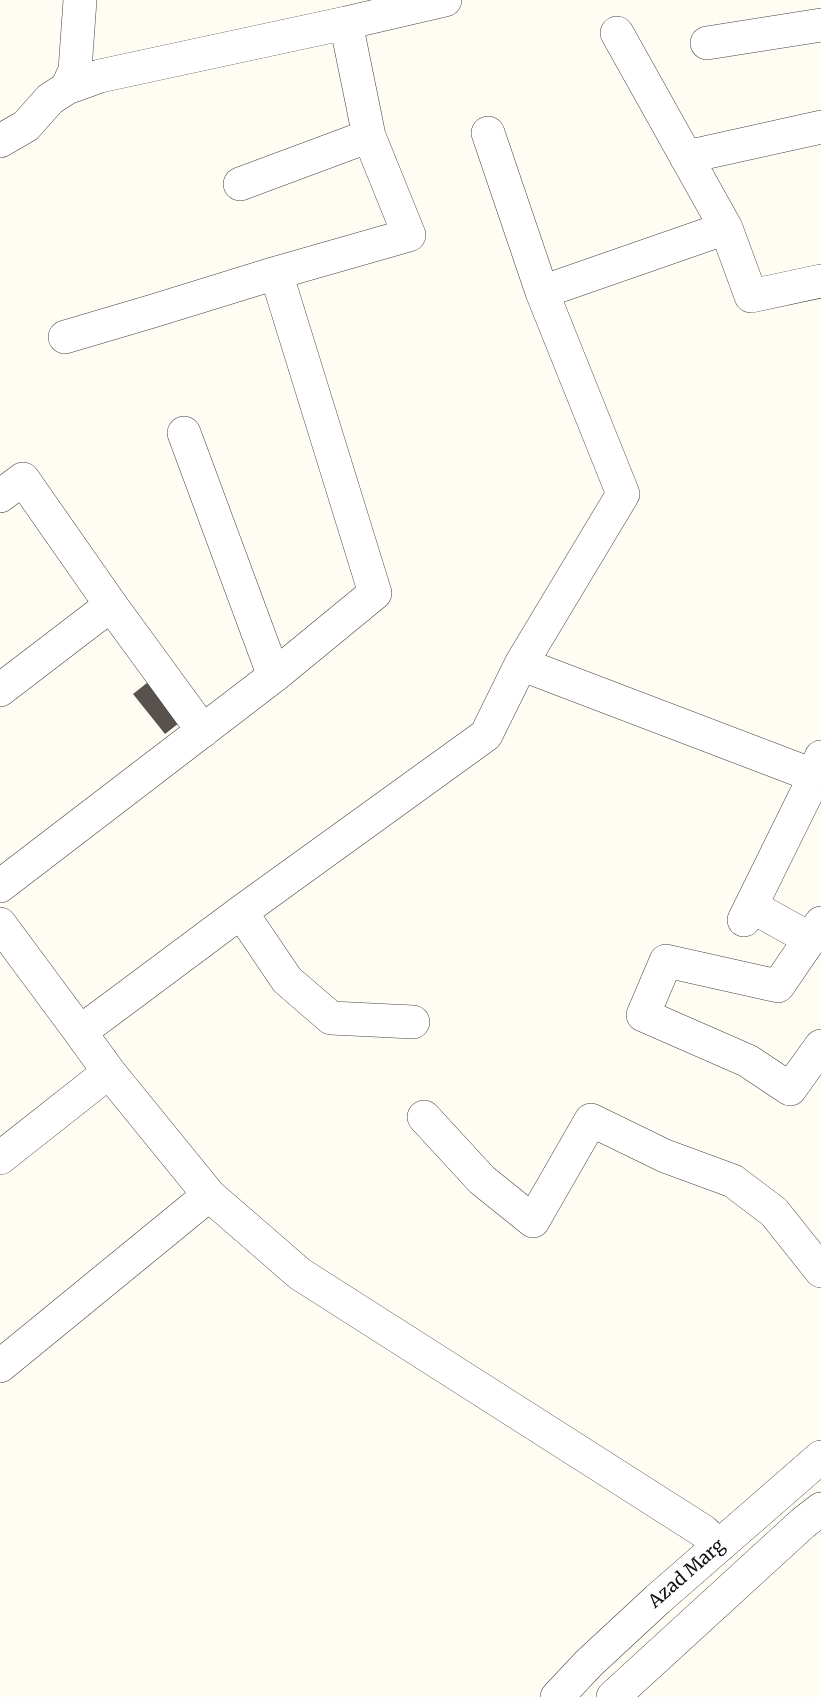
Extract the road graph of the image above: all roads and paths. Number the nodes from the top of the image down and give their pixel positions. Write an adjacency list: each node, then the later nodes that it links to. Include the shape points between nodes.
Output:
1 (80, 0): 7 (street, via 75,70)
2 (445, 0): 3 (street)
3 (346, 23): 7 (street, via 100,76); 10 (street)
4 (821, 25): 6 (street)
5 (617, 33): 12 (street)
6 (707, 44)
7 (67, 88): 11 (street, via 50,99 26,126)
8 (821, 127): 12 (street)
9 (488, 133): 17 (street)
10 (369, 136): 13 (street); 15 (street, via 409,235)
11 (0, 141)
12 (686, 156): 14 (street)
13 (240, 184)
14 (726, 228): 16 (street, via 751,296); 17 (street)
15 (276, 273): 18 (street); 23 (street, via 375,592)
16 (821, 280)
17 (542, 292): 22 (street, via 623,494)
18 (65, 337)
19 (184, 433): 23 (street)
20 (0, 496): 21 (street, via 23,479)
21 (111, 605): 24 (street); 25 (street)
22 (522, 664): 26 (street); 28 (street, via 486,735)
23 (274, 676): 25 (street)
24 (0, 690)
25 (203, 731): 27 (street)
26 (818, 766): 30 (street, via 748,913)
27 (0, 886)
28 (241, 912): 31 (street, via 287,980 331,1018); 32 (street)
29 (0, 924): 32 (street)
30 (816, 931): 33 (street, via 778,986 666,961 643,1015 748,1061 790,1089)
31 (412, 1022)
32 (80, 1032): 34 (street)
33 (821, 1046)
34 (109, 1072): 36 (street); 37 (street)
35 (424, 1117): 38 (street, via 482,1180 533,1221 591,1120 665,1156 733,1181 774,1212)
36 (0, 1158)
37 (209, 1195): 39 (street); 42 (street, via 300,1274 703,1531)
38 (821, 1270)
39 (0, 1366)
40 (821, 1457): 42 (street, Azad Marg)
41 (821, 1509): 44 (street)
42 (718, 1546): 43 (street, Azad Marg, via 589,1662)
43 (557, 1697)
44 (613, 1697)

